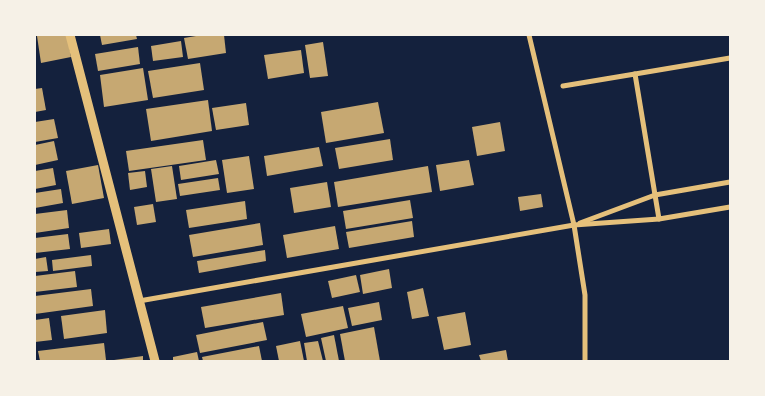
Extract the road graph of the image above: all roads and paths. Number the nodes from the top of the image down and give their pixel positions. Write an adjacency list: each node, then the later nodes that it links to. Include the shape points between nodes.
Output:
1 (70, 35): 11 (street)
2 (529, 35): 10 (street)
3 (730, 58): 4 (street)
4 (635, 74): 5 (street); 7 (street)
5 (563, 86)
6 (730, 182): 7 (street)
7 (655, 195): 9 (street); 10 (street)
8 (730, 207): 9 (street)
9 (659, 219): 10 (street)
10 (574, 225): 11 (street); 13 (street, via 585,294)
11 (139, 301): 12 (street)
12 (155, 361)
13 (584, 361)

